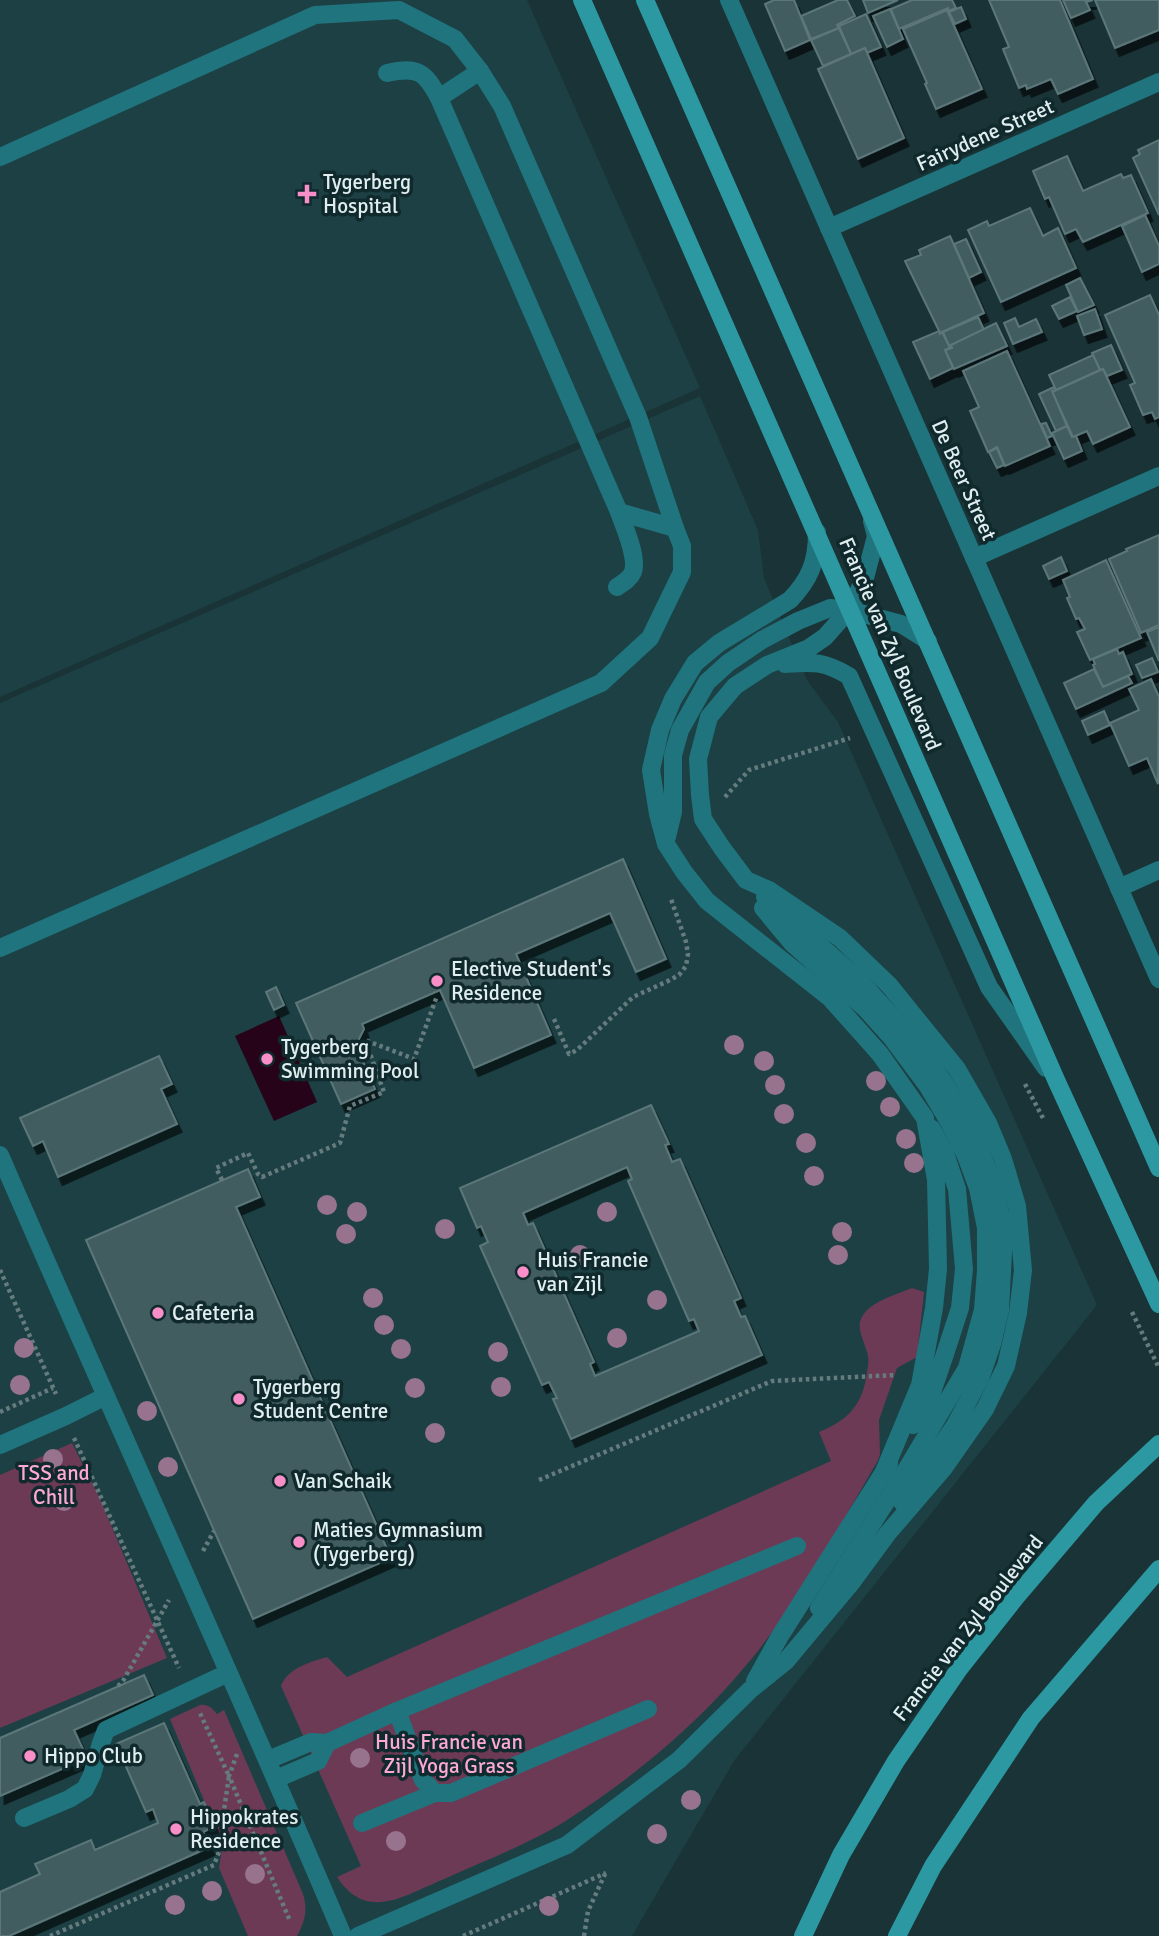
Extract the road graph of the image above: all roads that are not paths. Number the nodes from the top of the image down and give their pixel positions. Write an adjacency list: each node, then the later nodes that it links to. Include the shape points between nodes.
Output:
1 (582, 0): 14 (main road, Francie van Zyl Boulevard)
2 (645, 0): 11 (main road, Francie van Zyl Boulevard)
3 (729, 0): 9 (street, De Beer Street)
4 (480, 71): 7 (street); 8 (street, via 455,39 399,10 315,15); 13 (street, via 502,106 638,417)
5 (387, 73): 7 (street, via 422,73)
6 (1159, 82): 9 (street, Fairydene Street)
7 (439, 98): 12 (street)
8 (0, 157)
9 (829, 228): 15 (street, De Beer Street)
10 (1159, 476): 15 (street)
11 (869, 510): 17 (street, via 876,537 865,578); 18 (main road, Francie van Zyl Boulevard)
12 (620, 512): 13 (street); 16 (street, via 634,564 627,580)
13 (675, 528): 24 (street, via 682,545 682,572 650,638 601,683)
14 (817, 532): 17 (main road, Francie van Zyl Boulevard); 20 (street, via 817,551 807,582 790,600 695,663 673,699 651,770)
15 (974, 558): 23 (street, De Beer Street)
16 (617, 587)
17 (849, 610): 18 (street, via 901,624); 19 (street, via 825,638); 20 (street, via 830,608 798,621 739,655 707,682 680,730 673,755 673,812); 26 (main road, Francie van Zyl Boulevard)
18 (928, 641): 29 (main road, Francie van Zyl Boulevard)
19 (767, 664): 22 (street, via 735,686 709,717 698,759 703,819); 26 (street, via 815,662 849,676 989,987)
20 (666, 844): 27 (street, via 707,901 830,999 880,1054)
21 (1159, 870): 23 (street)
22 (747, 880): 37 (street, via 792,943 866,1009 927,1085 966,1156 986,1228 982,1310 967,1367); 37 (street, via 840,938 889,985 957,1069 1003,1159 1017,1206 1023,1270 1006,1366 985,1409 943,1469)
23 (1119, 888): 25 (street, De Beer Street)
24 (0, 948)
25 (1159, 979)
26 (1057, 1082): 30 (main road, Francie van Zyl Boulevard)
27 (925, 1118): 34 (street, via 936,1180 934,1308 920,1385); 34 (street, via 945,1153 957,1189 964,1269 960,1308 931,1395)
28 (0, 1155): 31 (street)
29 (1159, 1168)
30 (1159, 1304)
31 (106, 1396): 32 (street); 38 (street)
32 (0, 1444)
33 (1159, 1444): 50 (main road, Francie van Zyl Boulevard, via 1096,1503 959,1669 896,1761 841,1855)
34 (883, 1474): 39 (street)
35 (797, 1546): 41 (street)
36 (1158, 1570): 51 (main road, via 1031,1718 933,1866)
37 (786, 1661): 39 (street)
38 (228, 1673): 43 (street); 46 (street, via 106,1730 85,1789)
39 (750, 1690): 49 (street, via 679,1760 567,1845)
40 (648, 1709): 45 (street, via 451,1793)
41 (397, 1711): 42 (street); 45 (street, via 423,1780)
42 (327, 1743): 43 (street, via 311,1742); 44 (street, via 318,1760)
43 (268, 1760): 44 (street)
44 (276, 1779): 48 (street)
45 (435, 1793): 47 (street)
46 (24, 1818)
47 (362, 1823)
48 (343, 1936)
49 (358, 1936)
50 (803, 1936)
51 (897, 1936)

